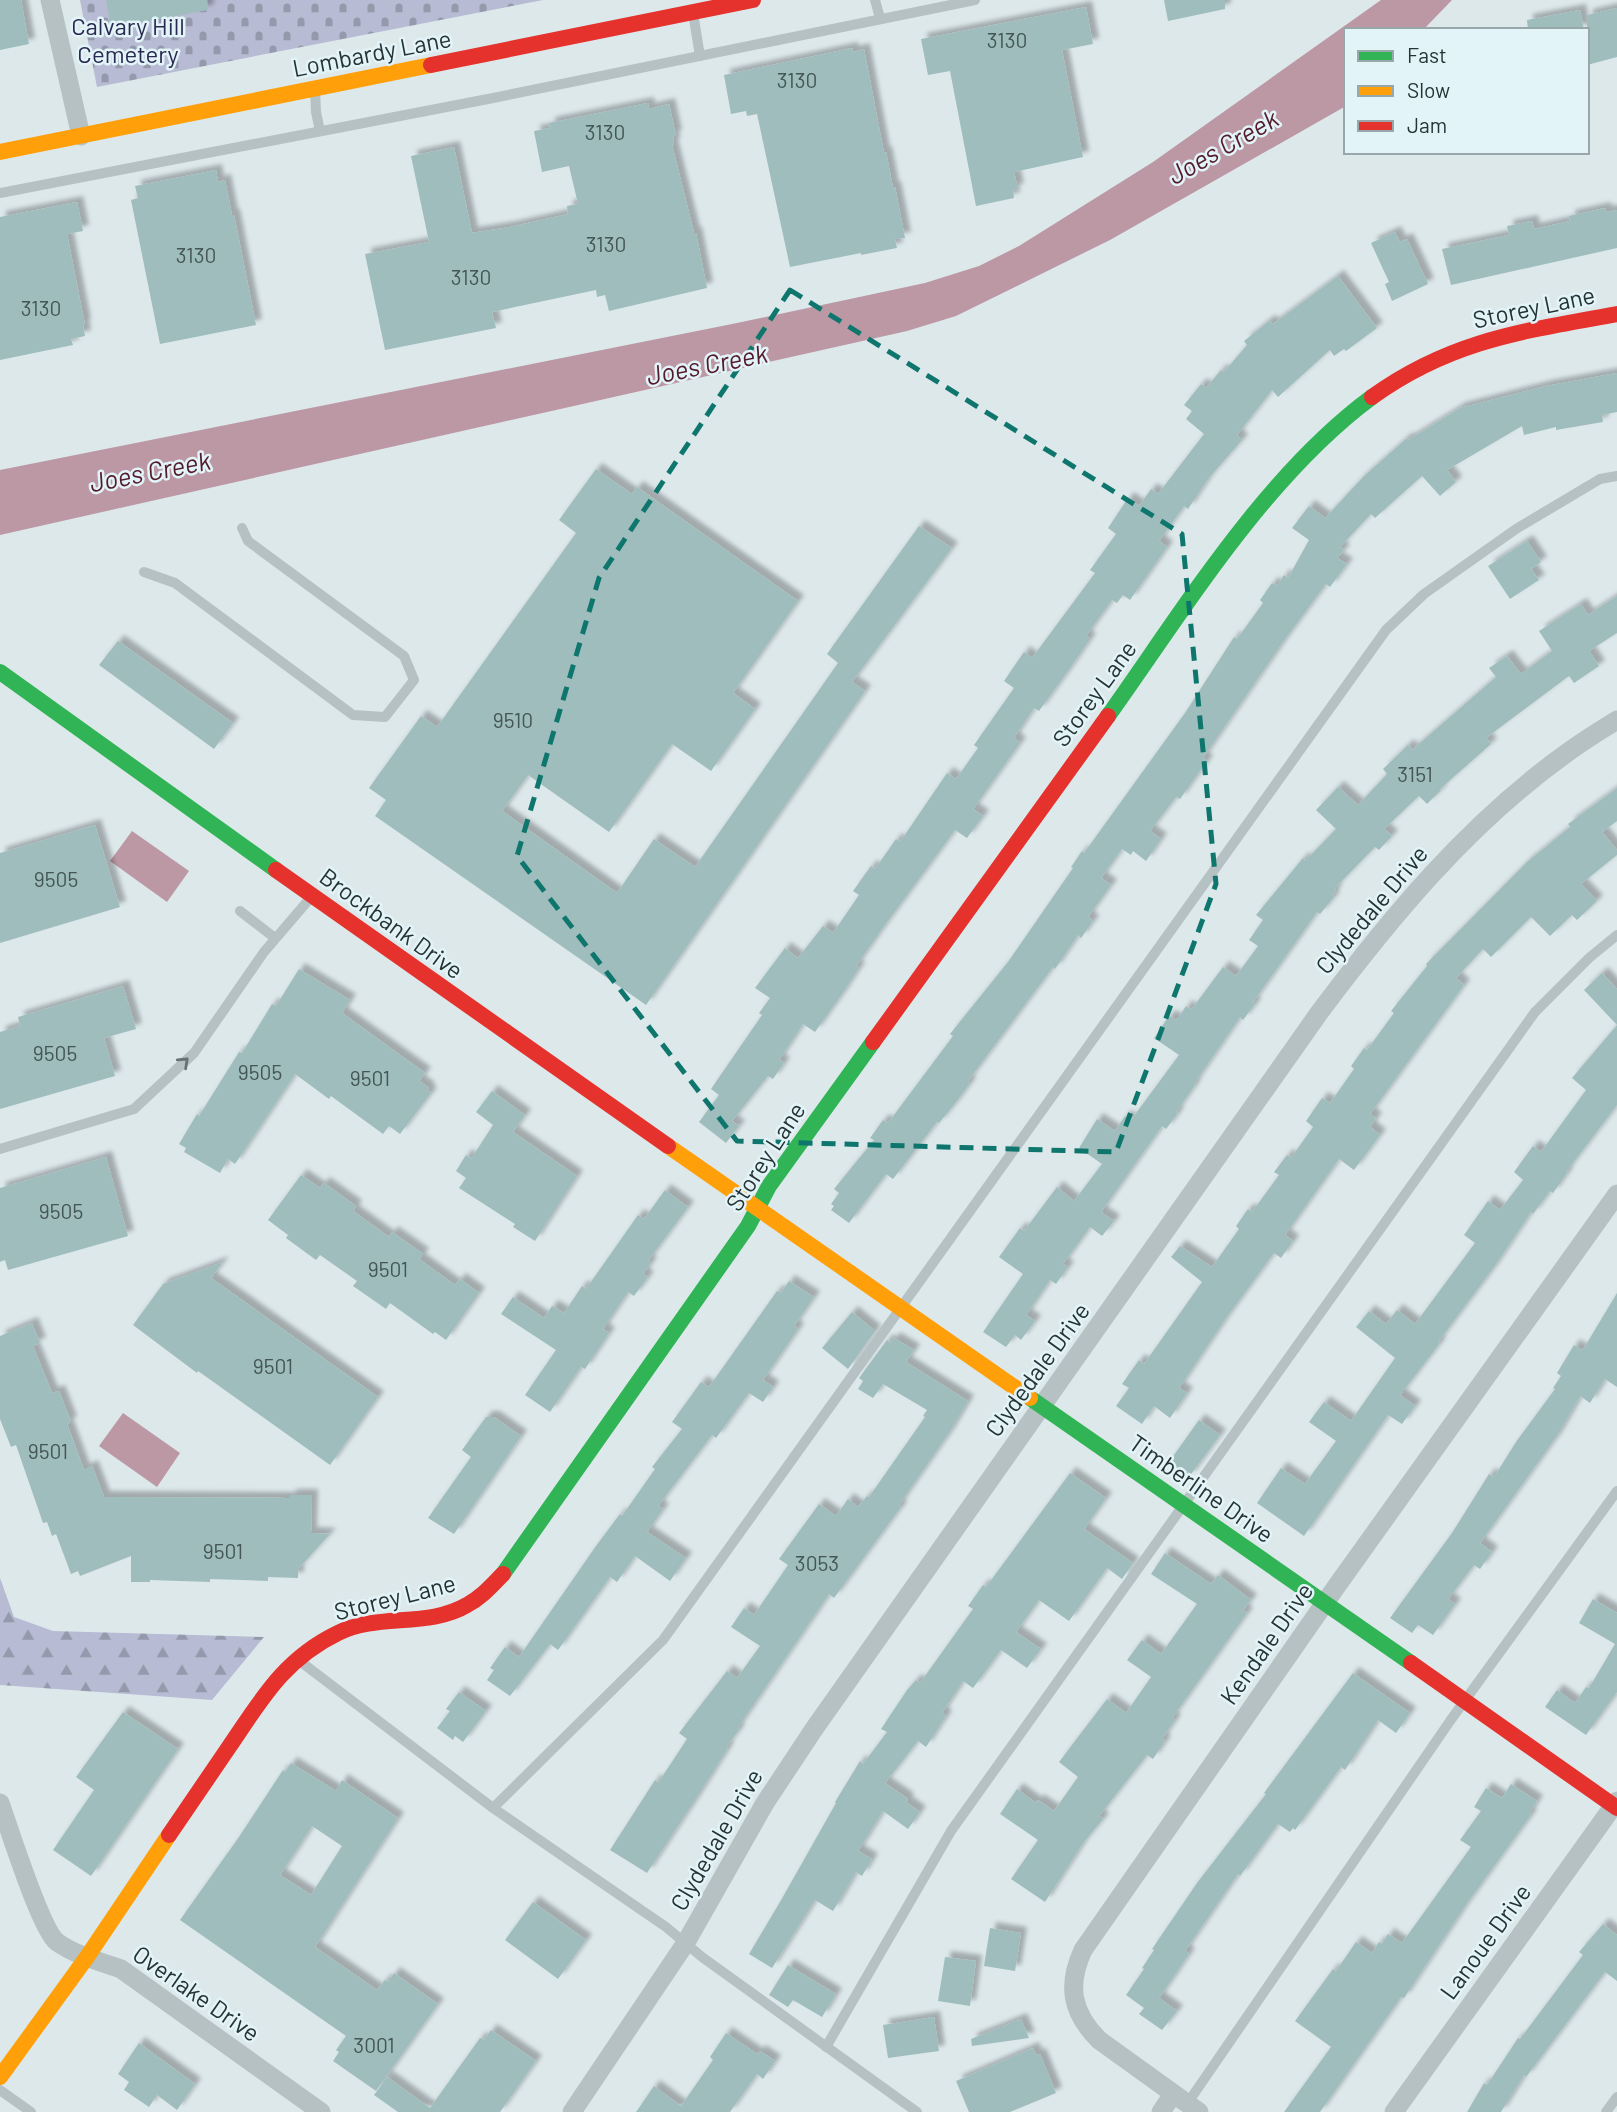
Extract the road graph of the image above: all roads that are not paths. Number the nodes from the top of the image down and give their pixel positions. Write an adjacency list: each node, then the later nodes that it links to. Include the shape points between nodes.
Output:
1 (50, 0): 10 (street)
2 (753, 0): 5 (street, Lombardy Lane)
3 (875, 0): 6 (lane)
4 (975, 0): 6 (lane)
5 (693, 12): 7 (lane); 8 (street, Lombardy Lane)
6 (880, 18): 7 (lane)
7 (700, 56): 9 (lane)
8 (315, 89): 9 (lane); 10 (street, Lombardy Lane)
9 (320, 131): 12 (lane)
10 (81, 136): 11 (street, Lombardy Lane)
11 (0, 152)
12 (0, 193)
13 (1617, 314): 25 (street, Storey Lane, via 1456,349 1395,380 1320,439 1229,547)
14 (1617, 476): 26 (lane, via 1600,479 1516,529 1424,594 1386,630)
15 (242, 528): 16 (lane, via 248,541 404,656 414,680 385,717 353,715 175,583)
16 (144, 572)
17 (0, 673): 19 (street, Brockbank Drive)
18 (1617, 720): 27 (street, Clydedale Drive, via 1563,755 1496,811 1373,941)
19 (312, 896): 22 (lane); 25 (street, Brockbank Drive)
20 (240, 911): 22 (lane)
21 (1617, 935): 29 (lane, via 1535,1012)
22 (275, 938): 23 (lane, one-way to 22, via 134,1109 194,1053)
23 (0, 1149)
24 (1617, 1194): 30 (street, Kendale Drive)
25 (757, 1208): 26 (street, Timberline Drive); 31 (street, Storey Lane, via 513,1560 479,1598 456,1611 429,1618 351,1628)
26 (901, 1306): 27 (street, Timberline Drive); 35 (lane, via 663,1640)
27 (1042, 1406): 29 (street, Timberline Drive); 36 (street, Clydedale Drive, via 814,1729 765,1803)
28 (1617, 1491): 32 (lane)
29 (1183, 1503): 30 (street, Timberline Drive); 38 (lane, via 951,1830)
30 (1324, 1604): 32 (street, Timberline Drive); 42 (street, Kendale Drive, via 1083,1950 1076,1967 1074,1999 1087,2029)
31 (298, 1660): 35 (lane); 37 (street, Storey Lane, via 272,1684)
32 (1465, 1701): 34 (street, Timberline Drive); 42 (lane)
33 (0, 1803): 37 (street, Overlake Drive, via 44,1922 55,1941)
34 (1616, 1805): 48 (street, Lanoue Drive)
35 (493, 1808): 36 (lane)
36 (685, 1944): 38 (lane); 45 (street, Clydedale Drive)
37 (87, 1957): 39 (street, Storey Lane); 44 (street, Overlake Drive, via 121,1969)
38 (826, 2047): 46 (lane)
39 (0, 2077)
40 (0, 2090): 43 (lane)
41 (1617, 2096): 49 (lane)
42 (1186, 2103): 47 (street)
43 (31, 2112)
44 (321, 2112)
45 (572, 2112)
46 (916, 2112)
47 (1161, 2112)
48 (1394, 2112)
49 (1606, 2112)

